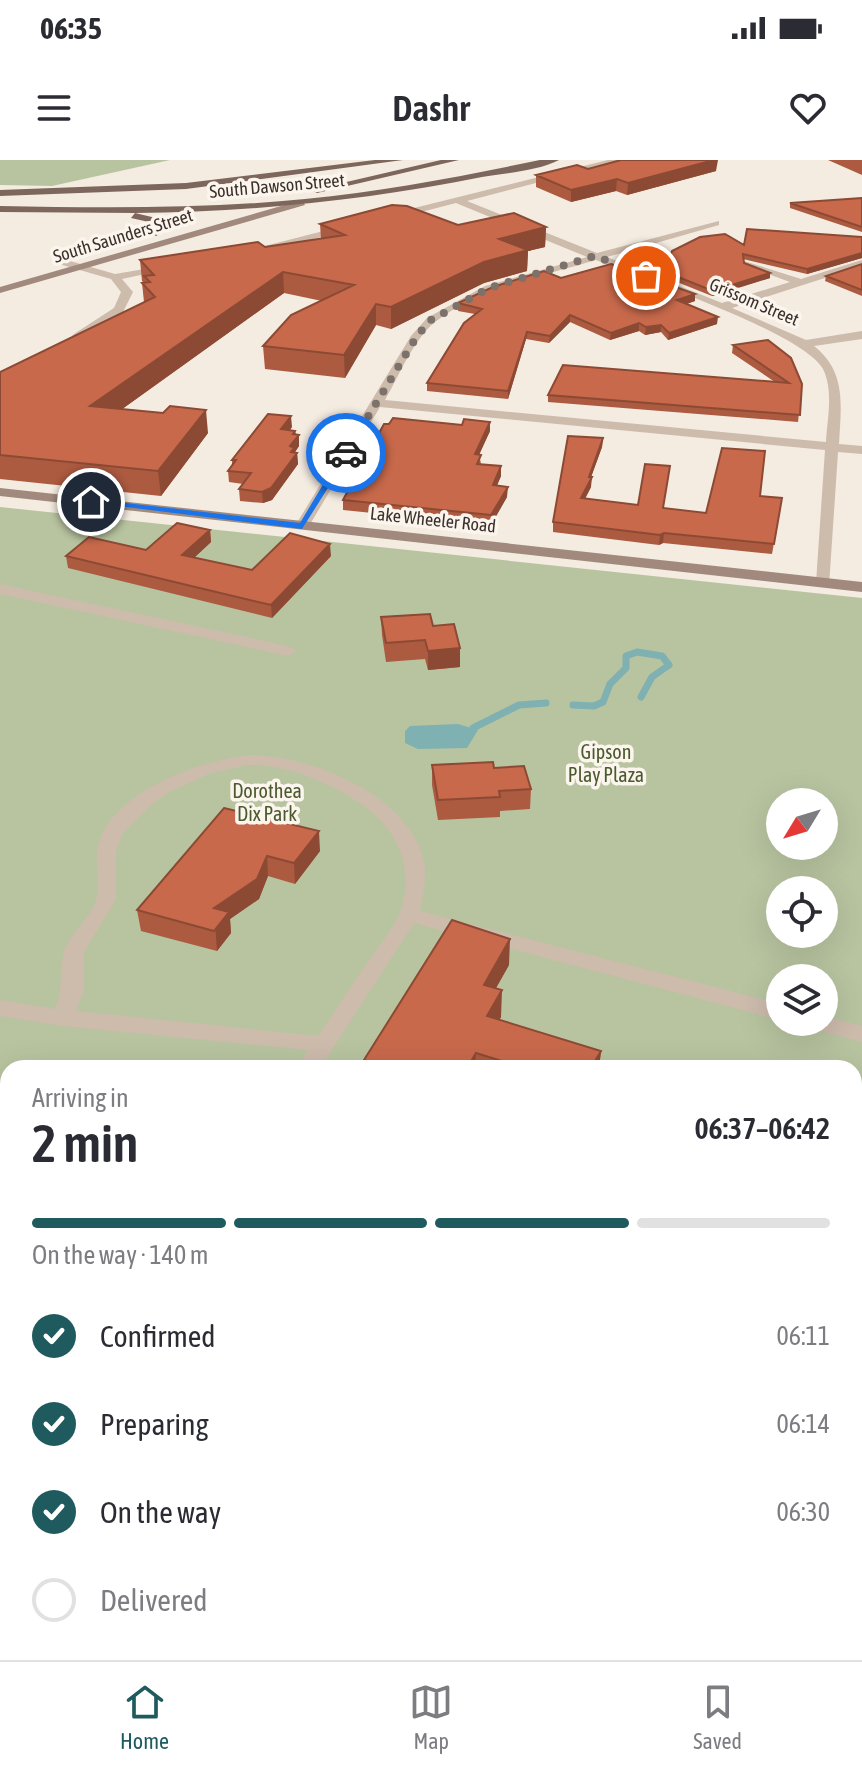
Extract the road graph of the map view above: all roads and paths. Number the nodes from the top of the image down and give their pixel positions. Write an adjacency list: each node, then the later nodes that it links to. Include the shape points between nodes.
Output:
1 (398, 160): 5 (main road, via 198,185)
2 (454, 160): 8 (main road)
3 (554, 160): 7 (main road, South Dawson Street)
4 (619, 160): 6 (street)
5 (0, 193)
6 (456, 200): 11 (street); 16 (street, Grissom Street)
7 (302, 203): 8 (main road, South Dawson Street); 21 (main road, South Saunders Street)
8 (256, 206): 10 (main road, South Dawson Street); 14 (main road, South Saunders Street)
9 (0, 209): 10 (main road, South Dawson Street)
10 (74, 210): 14 (main road, via 148,218 159,224)
11 (385, 218)
12 (715, 223): 16 (street)
13 (359, 225): 15 (street)
14 (156, 233): 17 (main road, South Saunders Street)
15 (239, 254)
16 (595, 256): 26 (street, Grissom Street); 30 (street, via 489,288 431,320)
17 (63, 262): 21 (street); 24 (main road, South Saunders Street)
18 (748, 263): 23 (street)
19 (862, 263): 23 (street)
20 (177, 266): 22 (street, South Saunders Street)
21 (82, 268): 22 (street); 25 (main road, South Saunders Street)
22 (115, 277): 28 (street, via 127,292 125,302 110,318)
23 (800, 282): 26 (street)
24 (0, 283)
25 (0, 290)
26 (722, 307): 29 (street, Grissom Street)
27 (862, 335): 29 (street)
28 (71, 340)
29 (805, 344): 31 (street, Grissom Street, via 835,379)
30 (376, 403): 31 (street); 34 (street)
31 (831, 447): 32 (street); 35 (street, Grissom Street)
32 (862, 450)
33 (0, 492): 34 (main road, Lake Wheeler Road)
34 (302, 526): 35 (main road, Lake Wheeler Road)
35 (824, 583): 36 (main road, Lake Wheeler Road)
36 (862, 587)
37 (0, 589): 38 (street)
38 (288, 651)
39 (409, 915): 41 (street); 42 (street, via 416,894 416,860 396,821 360,792 316,774 269,760 227,764 182,778 143,801 111,833 106,905 76,947 73,988); 45 (street)
40 (0, 1008): 42 (street)
41 (766, 1008)
42 (63, 1018): 45 (street)
43 (838, 1028): 44 (street)
44 (862, 1034)
45 (324, 1044): 46 (street)
46 (313, 1060)

